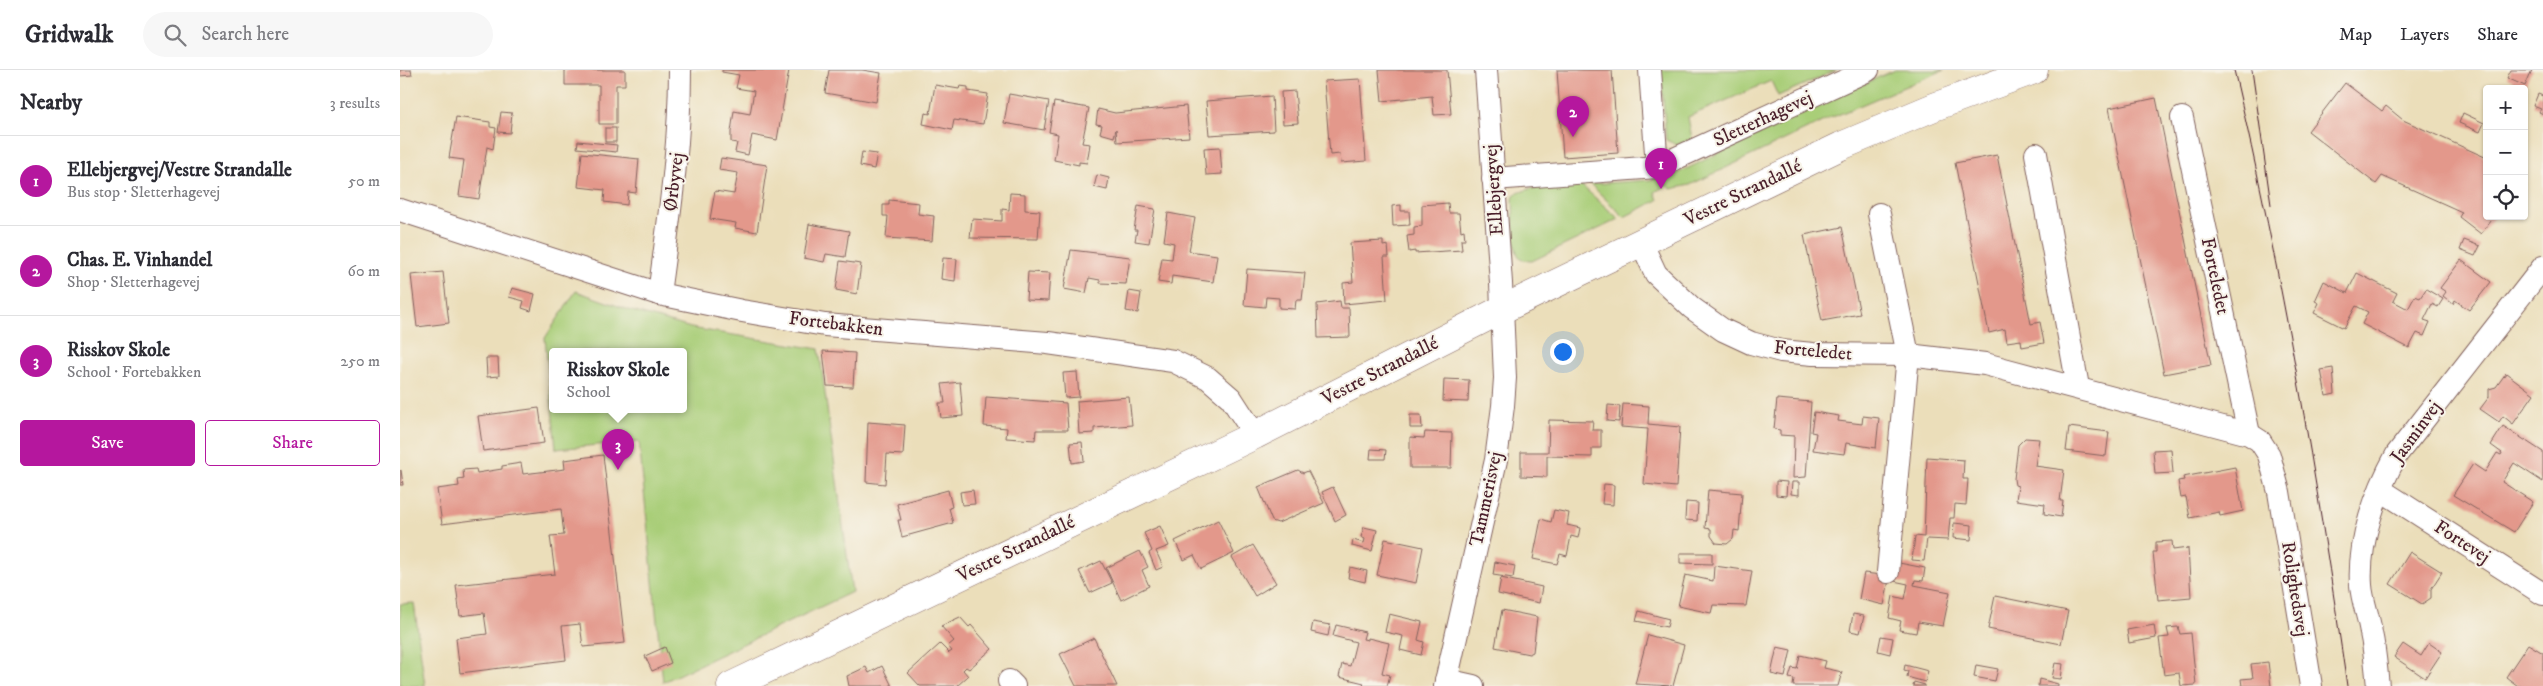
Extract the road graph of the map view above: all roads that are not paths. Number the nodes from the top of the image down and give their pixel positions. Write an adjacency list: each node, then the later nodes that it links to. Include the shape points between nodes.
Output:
1 (680, 70): 14 (street, Ørbyvej, via 675,182)
2 (1486, 70): 9 (street, Ellebjergvej)
3 (1650, 70): 8 (street)
4 (1868, 70): 8 (street, Sletterhagevej)
5 (2034, 70): 12 (street, Vestre Strandallé, via 1883,128)
6 (2182, 118): 18 (street, Forteledet)
7 (2036, 154): 17 (street)
8 (1657, 167): 9 (street, Sletterhagevej)
9 (1493, 179): 15 (street, Ellebjergvej)
10 (400, 210): 14 (street, Fortebakken)
11 (1879, 214): 16 (street)
12 (1641, 242): 15 (street, Vestre Strandallé); 16 (street, Forteledet, via 1656,274 1692,308 1722,330 1751,343 1781,352)
13 (2543, 267): 20 (street, Jasminvej, via 2397,454)
14 (659, 294): 19 (street, Fortebakken, via 825,325 1048,343 1173,361 1208,378 1231,398)
15 (1501, 310): 19 (street, Vestre Strandallé); 24 (street, Tammerisvej, via 1505,378 1496,460)
16 (1908, 355): 17 (street, Forteledet, via 1985,364); 22 (street)
17 (2078, 388): 18 (street, Forteledet)
18 (2249, 434): 21 (street, Forteledet, via 2260,441 2269,455)
19 (1256, 435): 25 (street, Vestre Strandallé)
20 (2381, 490): 23 (street, Fortevej); 28 (street, Jasminvej, via 2362,547 2361,565 2361,587 2372,634)
21 (2279, 492): 27 (street, Rolighedsvej)
22 (1888, 572)
23 (2543, 594)
24 (1446, 683): 26 (street)
25 (731, 686)
26 (1473, 686)
27 (2311, 686)
28 (2378, 686)

